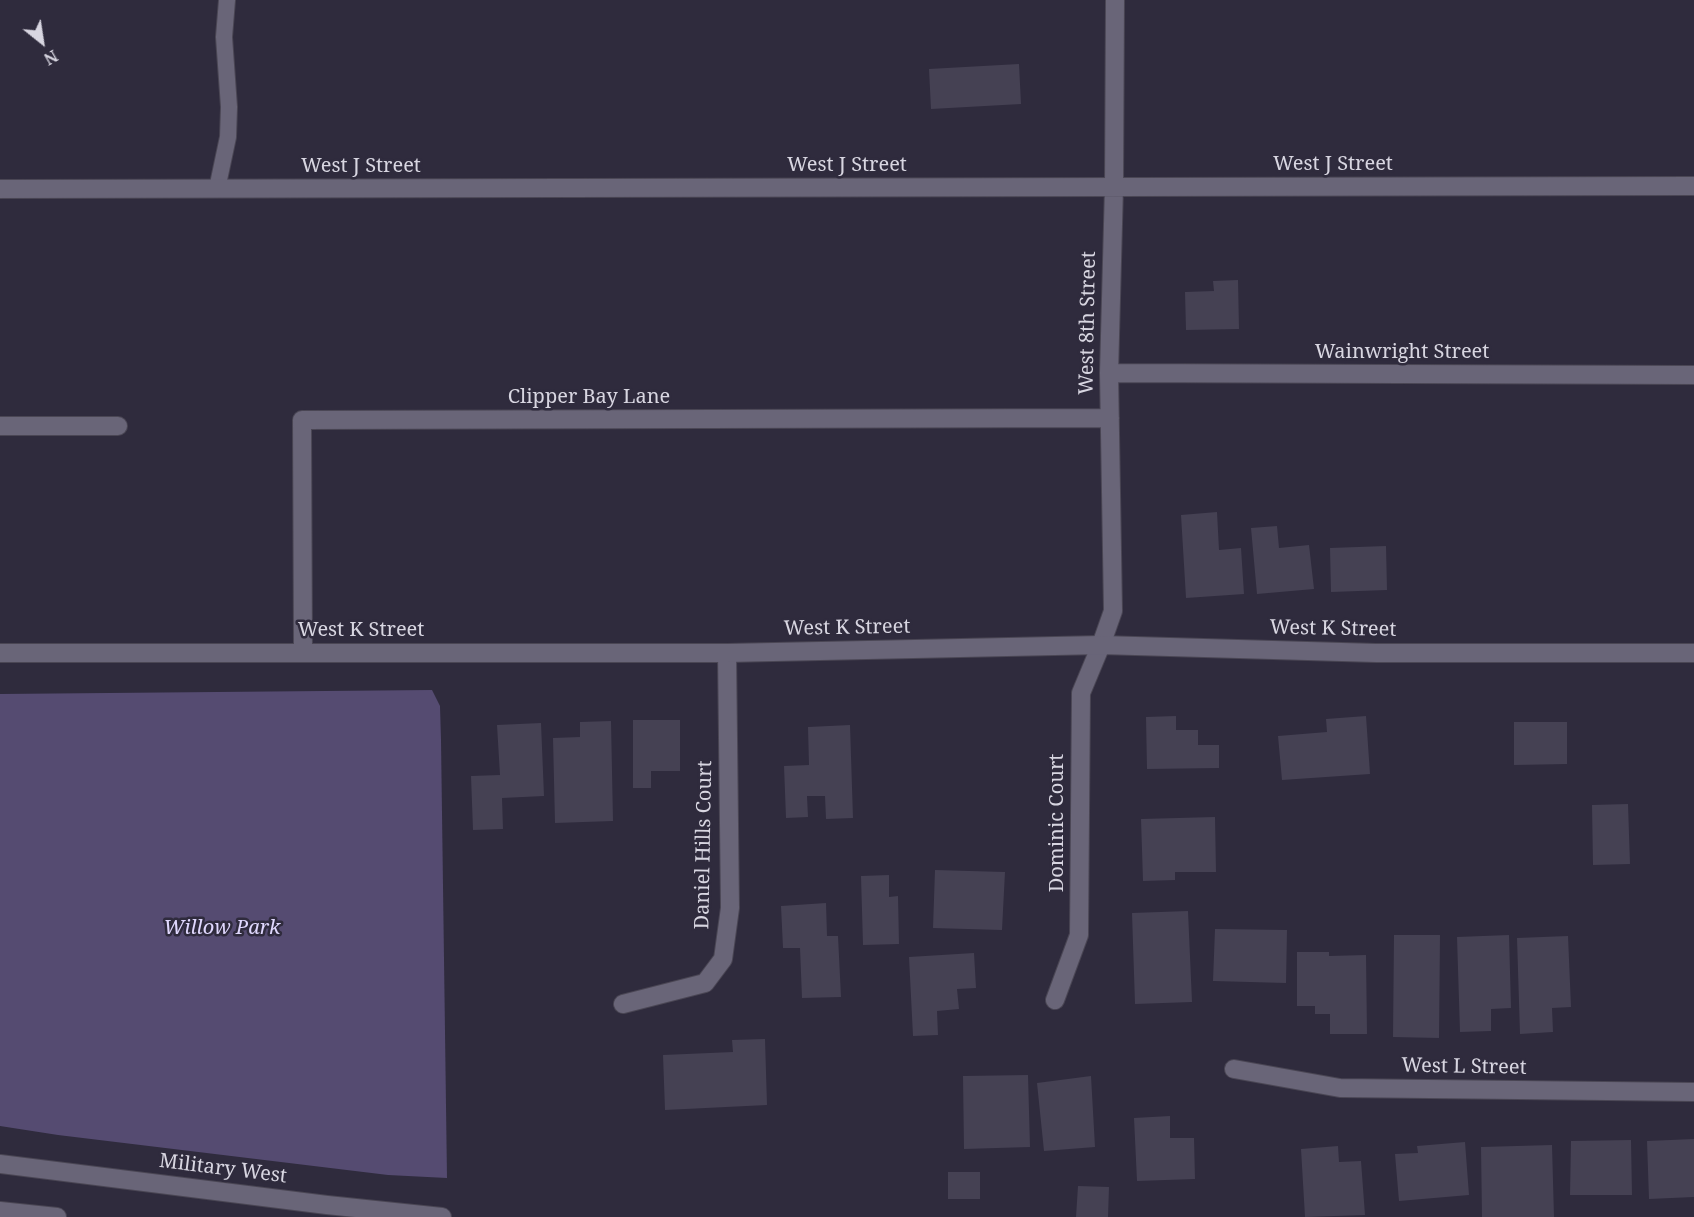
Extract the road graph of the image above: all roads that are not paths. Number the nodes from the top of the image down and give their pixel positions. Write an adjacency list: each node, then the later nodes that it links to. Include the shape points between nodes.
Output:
1 (227, 0): 6 (lane, via 224,37 228,137)
2 (1115, 0): 4 (street, West 8th Street)
3 (1694, 186): 4 (street, West J Street)
4 (1114, 187): 6 (street, West J Street); 7 (street, West 8th Street)
5 (0, 189): 6 (street, West J Street)
6 (218, 189)
7 (1109, 373): 8 (street, Wainwright Street); 9 (street, West 8th Street)
8 (1694, 375)
9 (1110, 418): 12 (street, West 8th Street, via 1113,611); 14 (street, Clipper Bay Lane, via 302,420)
10 (0, 426): 11 (street)
11 (118, 426)
12 (1101, 645): 15 (street, West K Street); 16 (street, West K Street, via 1376,653); 17 (street, Dominic Court, via 1081,693 1079,935)
13 (0, 653): 14 (street, West K Street)
14 (303, 653): 15 (street, West K Street)
15 (727, 653): 18 (street, Daniel Hills Court, via 730,908 723,958 705,983)
16 (1694, 653)
17 (1054, 1000)
18 (623, 1004)
19 (1234, 1069): 20 (street, West L Street, via 1340,1088)
20 (1694, 1092)
21 (0, 1164): 24 (street, Military West)
22 (0, 1211): 23 (street)
23 (57, 1217)
24 (442, 1217)

